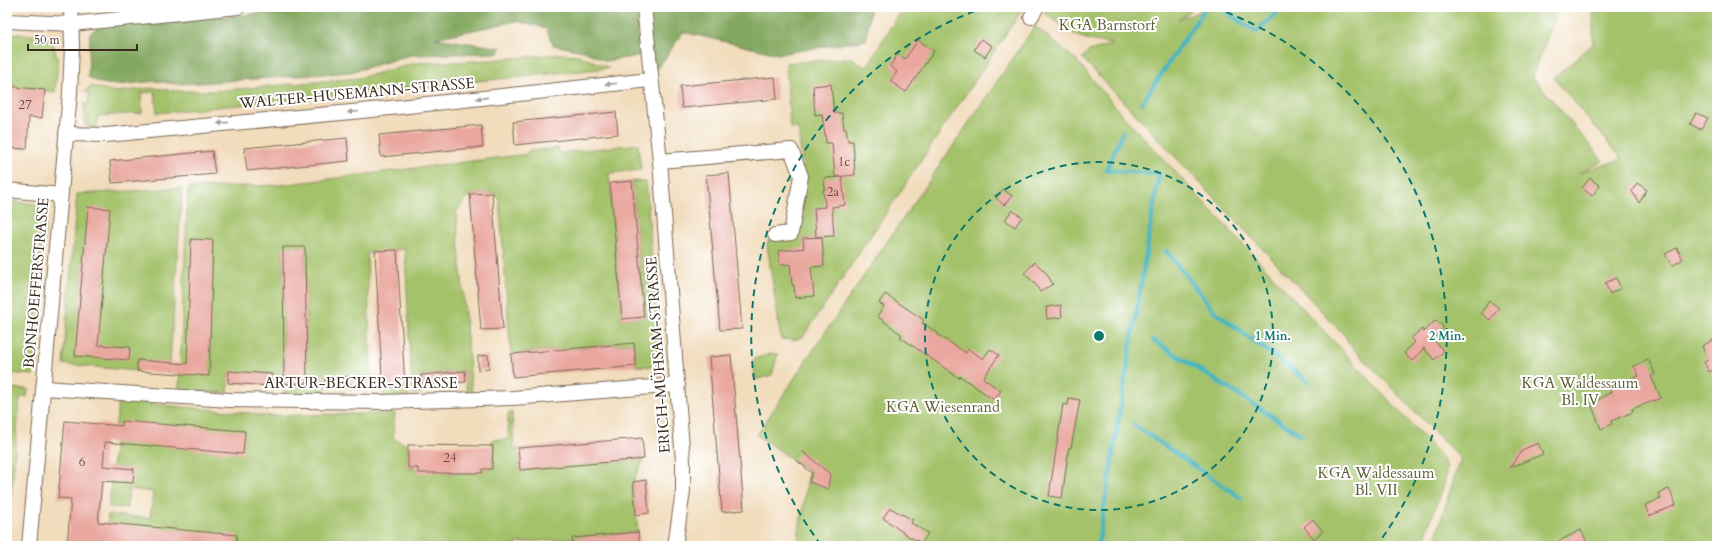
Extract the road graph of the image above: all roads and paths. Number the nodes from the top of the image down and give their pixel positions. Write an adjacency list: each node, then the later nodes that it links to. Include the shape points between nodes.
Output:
1 (71, 7): 5 (street, BONHOEFFERSTRASSE)
2 (238, 7): 5 (street)
3 (644, 7): 6 (street, ERICH-MÜHSAM-STRASSE)
4 (7, 22): 5 (street)
5 (72, 24): 7 (street, BONHOEFFERSTRASSE)
6 (650, 80): 7 (street, WALTER-HUSEMANN-STRASSE, one-way to 7, via 106,135); 8 (street, ERICH-MÜHSAM-STRASSE)
7 (66, 134): 10 (street, BONHOEFFERSTRASSE)
8 (660, 161): 11 (street, via 791,150 801,176 791,233); 12 (street, ERICH-MÜHSAM-STRASSE)
9 (7, 190): 10 (street)
10 (60, 195): 13 (street, BONHOEFFERSTRASSE)
11 (775, 235)
12 (678, 385): 13 (street, ARTUR-BECKER-STRASSE, via 513,398 380,402 230,400); 15 (street, ERICH-MÜHSAM-STRASSE, via 683,491)
13 (44, 388): 14 (street, BONHOEFFERSTRASSE)
14 (30, 546)
15 (675, 546)

